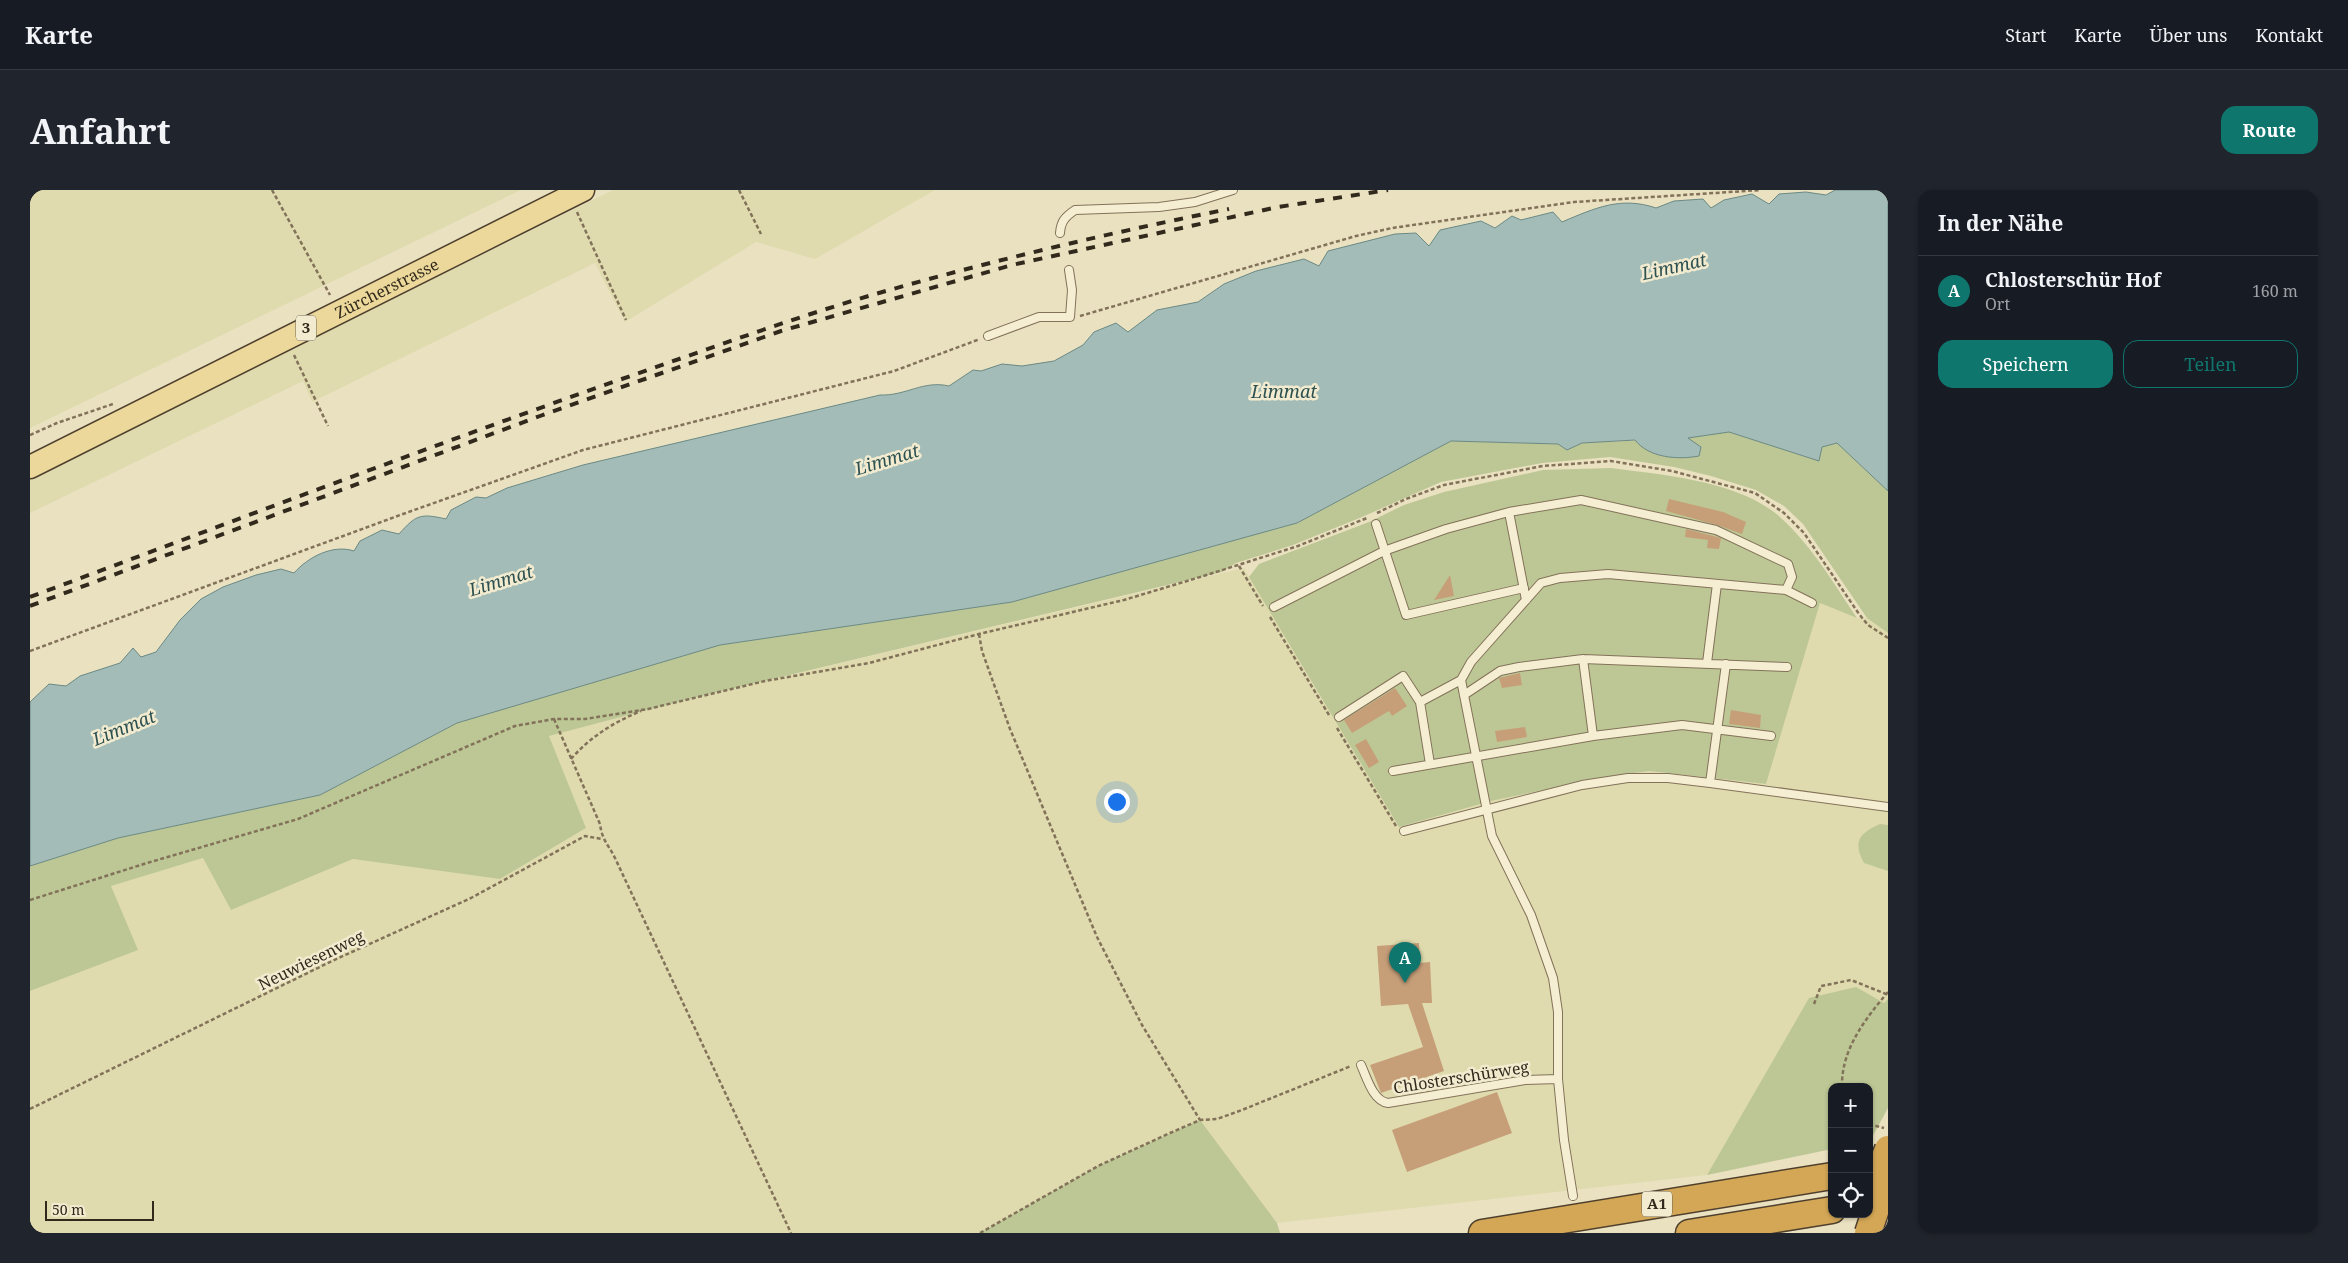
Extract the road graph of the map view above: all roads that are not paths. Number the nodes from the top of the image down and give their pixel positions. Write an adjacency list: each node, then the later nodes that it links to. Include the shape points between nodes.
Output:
1 (1233, 190): 3 (lane, via 1194,202 1159,207 1075,210 1065,217)
2 (575, 194): 6 (main road, Zürcherstrasse / 3)
3 (1060, 233)
4 (1068, 270): 5 (lane, via 1072,290 1070,317 1039,317)
5 (988, 336)
6 (30, 467)
7 (1509, 512): 9 (lane, via 1446,529); 11 (lane); 12 (lane, via 1580,500 1716,530 1788,564 1792,577)
8 (1376, 524): 9 (lane)
9 (1384, 551): 11 (lane, via 1406,614); 15 (lane)
10 (1717, 584): 12 (lane); 13 (lane, via 1608,574 1560,578 1541,583); 17 (lane)
11 (1524, 588): 13 (lane)
12 (1786, 590): 14 (lane)
13 (1526, 600): 20 (lane, via 1471,662)
14 (1812, 603)
15 (1274, 607)
16 (1583, 659): 17 (lane); 21 (lane, via 1500,671); 25 (lane)
17 (1707, 662): 18 (lane)
18 (1726, 664): 19 (lane); 24 (lane)
19 (1787, 667)
20 (1461, 680): 21 (lane); 22 (lane)
21 (1464, 695): 27 (lane)
22 (1420, 702): 23 (lane, via 1402,676); 28 (lane)
23 (1335, 718)
24 (1717, 729): 25 (lane, via 1682,725); 26 (lane); 30 (lane)
25 (1593, 736): 27 (lane)
26 (1771, 736)
27 (1476, 756): 28 (lane); 32 (lane)
28 (1430, 764): 29 (lane)
29 (1393, 770)
30 (1710, 782): 31 (lane); 32 (lane, via 1668,778 1605,780)
31 (1888, 807)
32 (1486, 810): 33 (lane); 35 (lane, via 1492,836 1531,915 1548,959 1558,1012)
33 (1404, 831)
34 (1361, 1065): 35 (lane, Chlosterschürweg, via 1377,1098 1388,1103 1525,1080)
35 (1558, 1079): 42 (lane)
36 (1888, 1149): 41 (highway, bridge)
37 (1888, 1166): 38 (highway)
38 (1873, 1168)
39 (1888, 1173): 50 (highway, bridge)
40 (1828, 1177): 47 (highway, A1)
41 (1873, 1189)
42 (1573, 1196)
43 (1888, 1201): 44 (highway)
44 (1873, 1203)
45 (1828, 1211): 48 (highway, A1)
46 (1864, 1218): 49 (highway)
47 (1482, 1233)
48 (1689, 1233)
49 (1859, 1233)
50 (1868, 1233)

